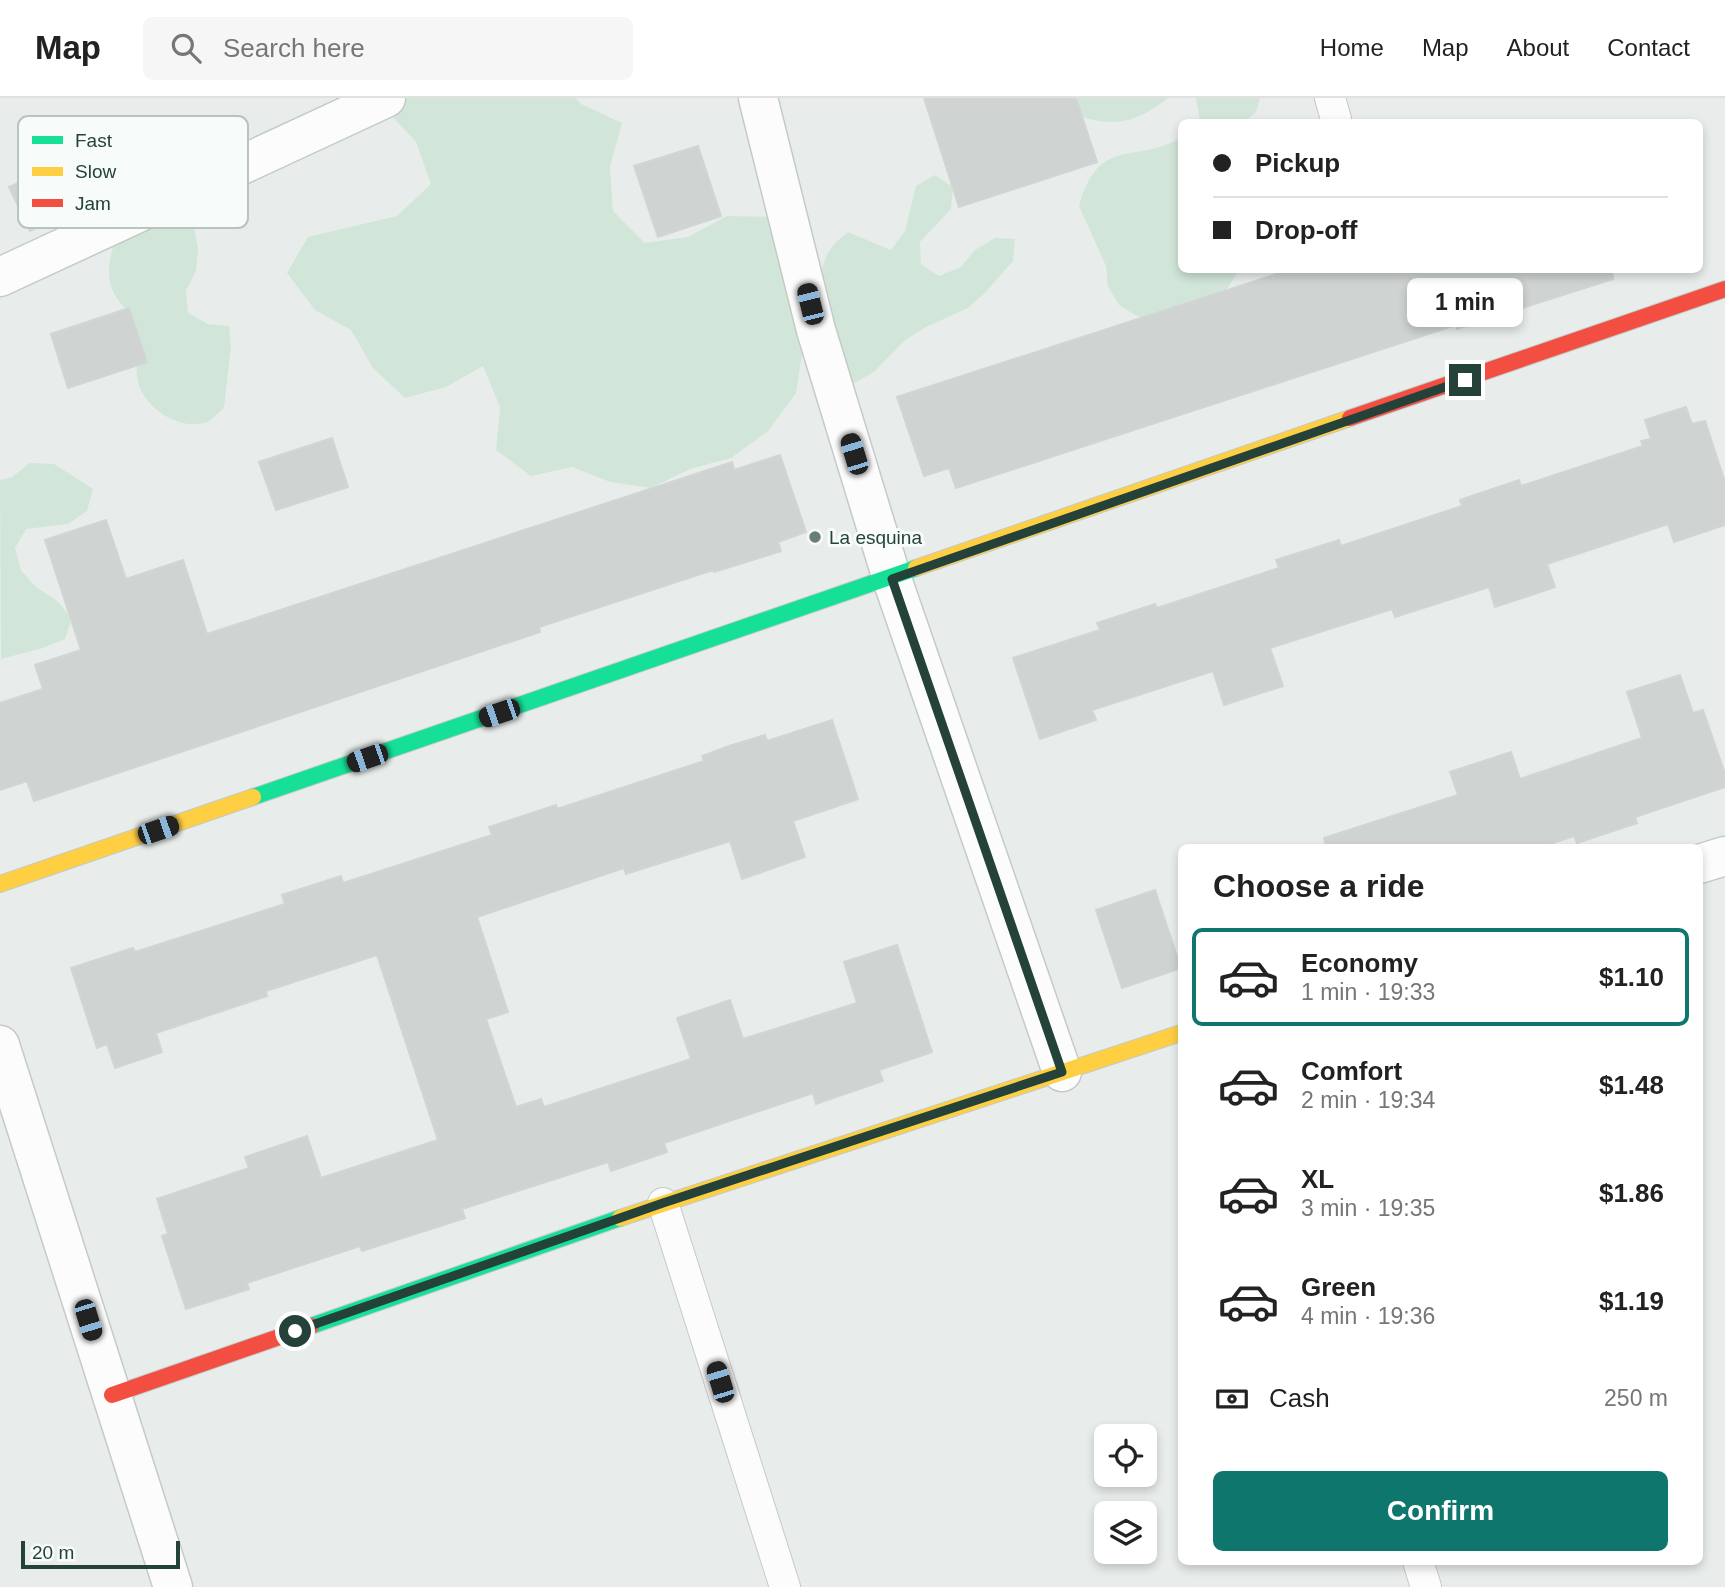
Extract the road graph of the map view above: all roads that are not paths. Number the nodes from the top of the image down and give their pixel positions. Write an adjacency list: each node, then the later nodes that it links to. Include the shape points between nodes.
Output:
1 (758, 98): 7 (street, via 816,330)
2 (380, 99): 3 (street)
3 (248, 161)
4 (105, 228): 5 (street)
5 (0, 277)
6 (1725, 289): 7 (street)
7 (892, 579): 10 (street); 13 (street)
8 (1725, 856): 9 (street)
9 (1703, 863)
10 (0, 884)
11 (1178, 1034): 13 (street)
12 (0, 1045): 15 (street)
13 (1062, 1072): 14 (street)
14 (663, 1203): 15 (street); 18 (lane)
15 (112, 1395): 17 (street)
16 (1419, 1565): 19 (lane)
17 (173, 1587)
18 (785, 1587)
19 (1426, 1587)

